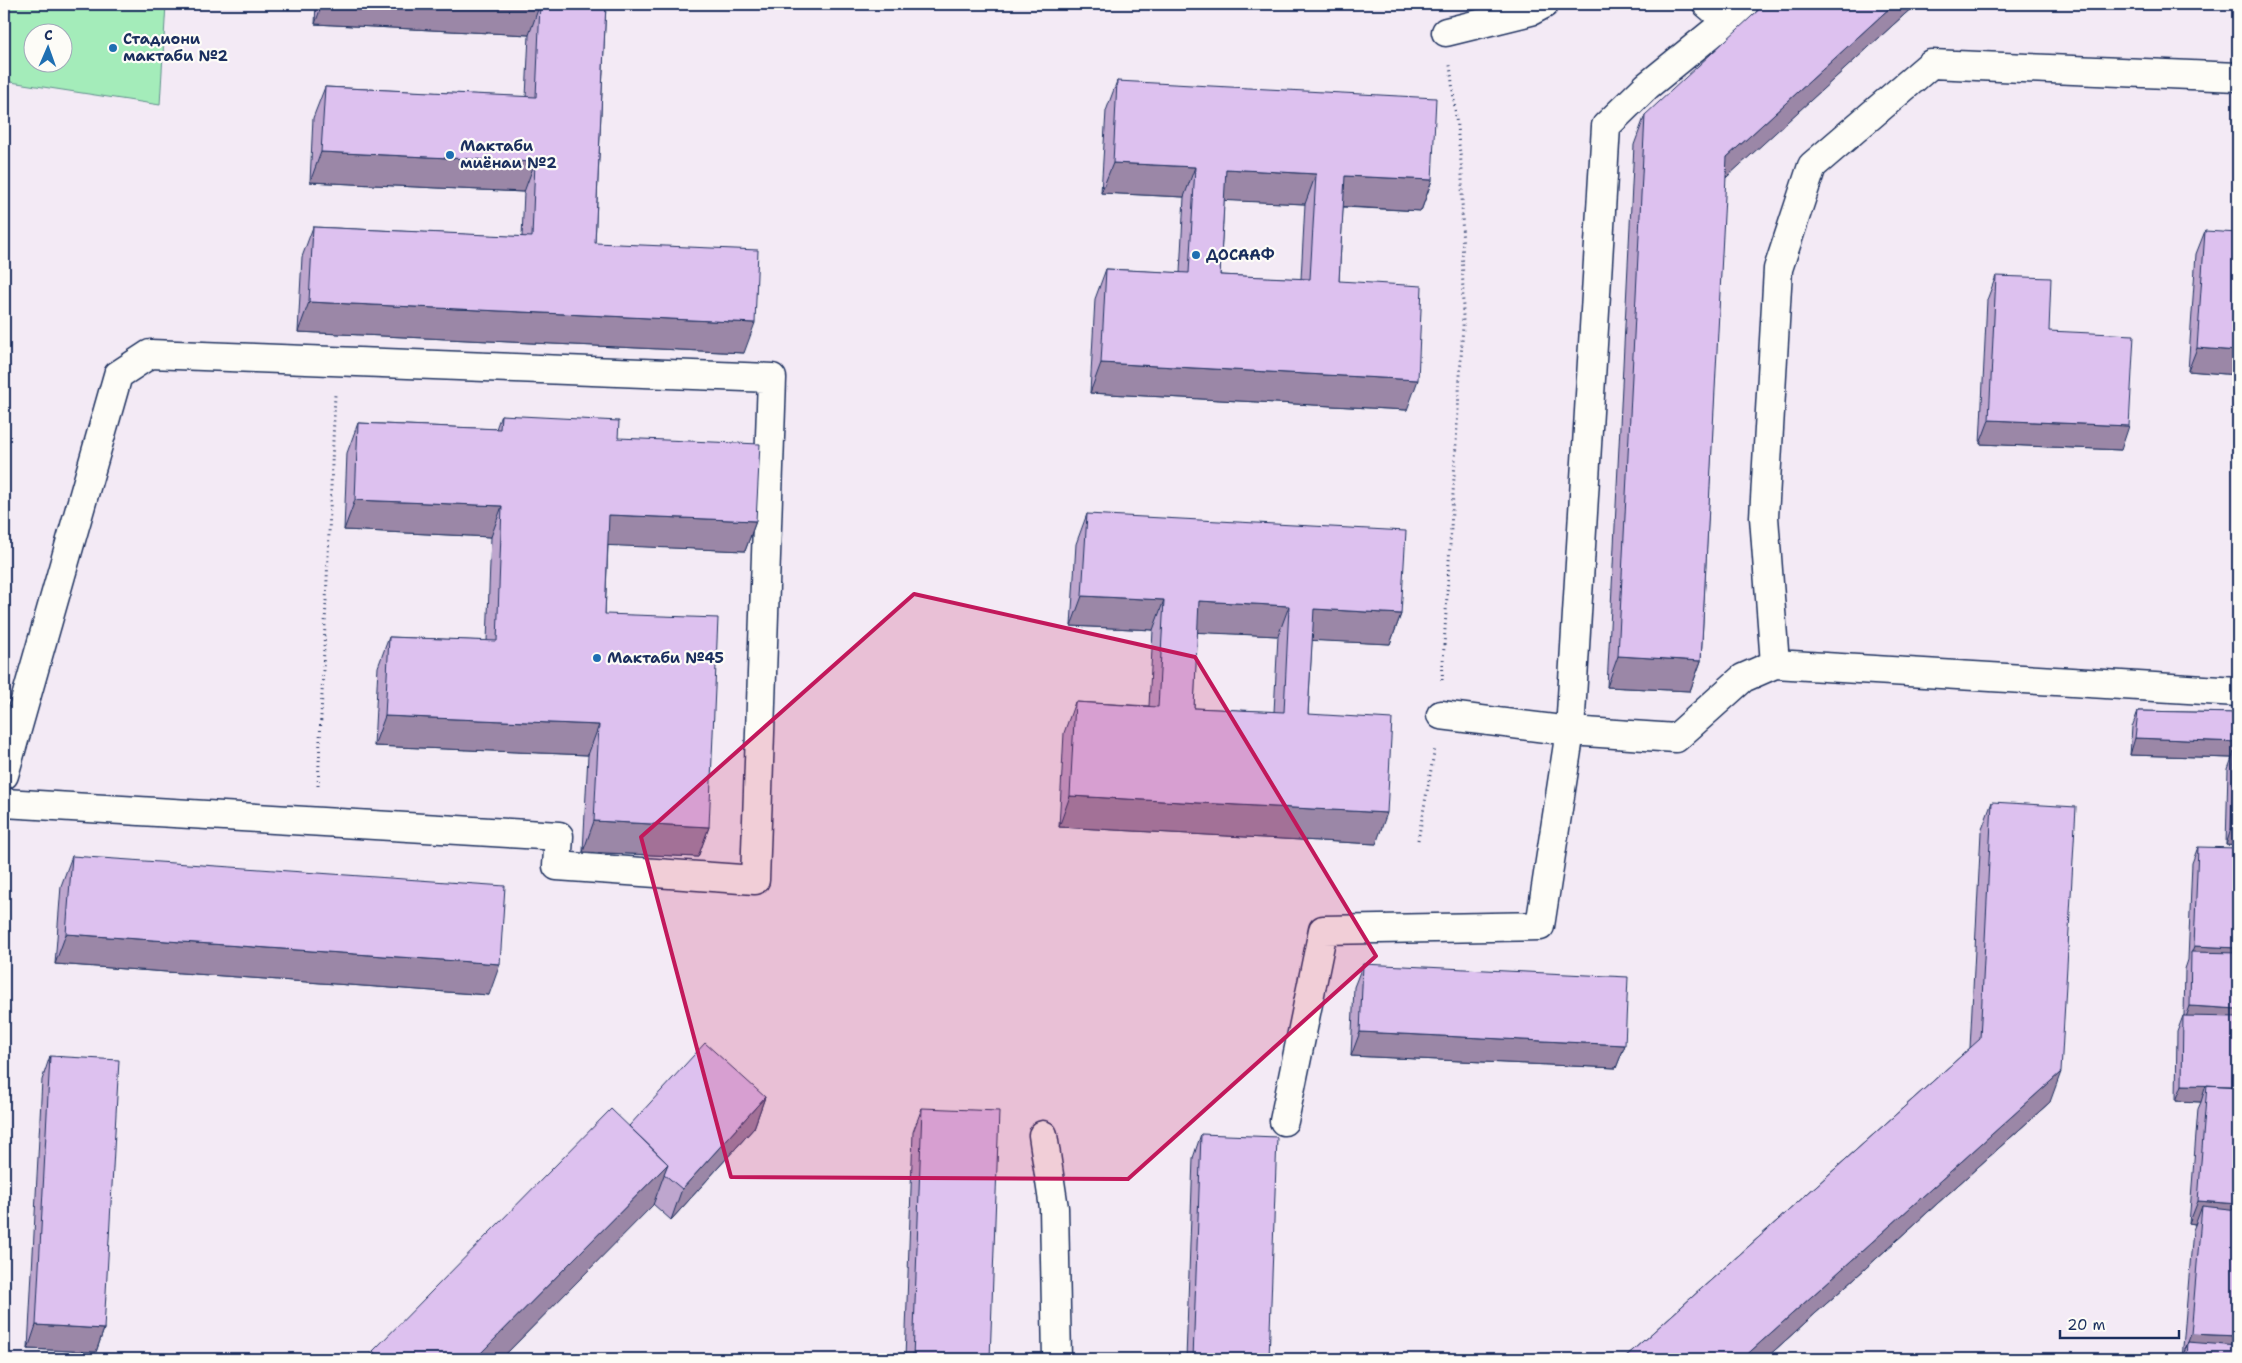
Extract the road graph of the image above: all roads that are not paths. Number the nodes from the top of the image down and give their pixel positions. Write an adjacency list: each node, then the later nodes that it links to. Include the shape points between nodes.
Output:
1 (1544, 4): 4 (street, via 1531,11)
2 (1707, 4): 3 (street)
3 (1736, 13): 9 (street, via 1647,86 1606,126)
4 (1446, 32)
5 (2238, 77): 6 (street, via 1931,64 1812,166 1778,269 1764,517)
6 (1776, 664): 7 (street); 9 (street, via 1743,678 1676,738)
7 (2238, 692)
8 (1440, 715): 9 (street)
9 (1570, 731): 12 (street, via 1540,926 1323,930)
10 (4, 775): 11 (street, via 118,374 150,354 772,378 755,880 557,866 559,836)
11 (4, 803)
12 (1284, 1121)
13 (1043, 1135): 14 (street, via 1054,1208)
14 (1057, 1359)

